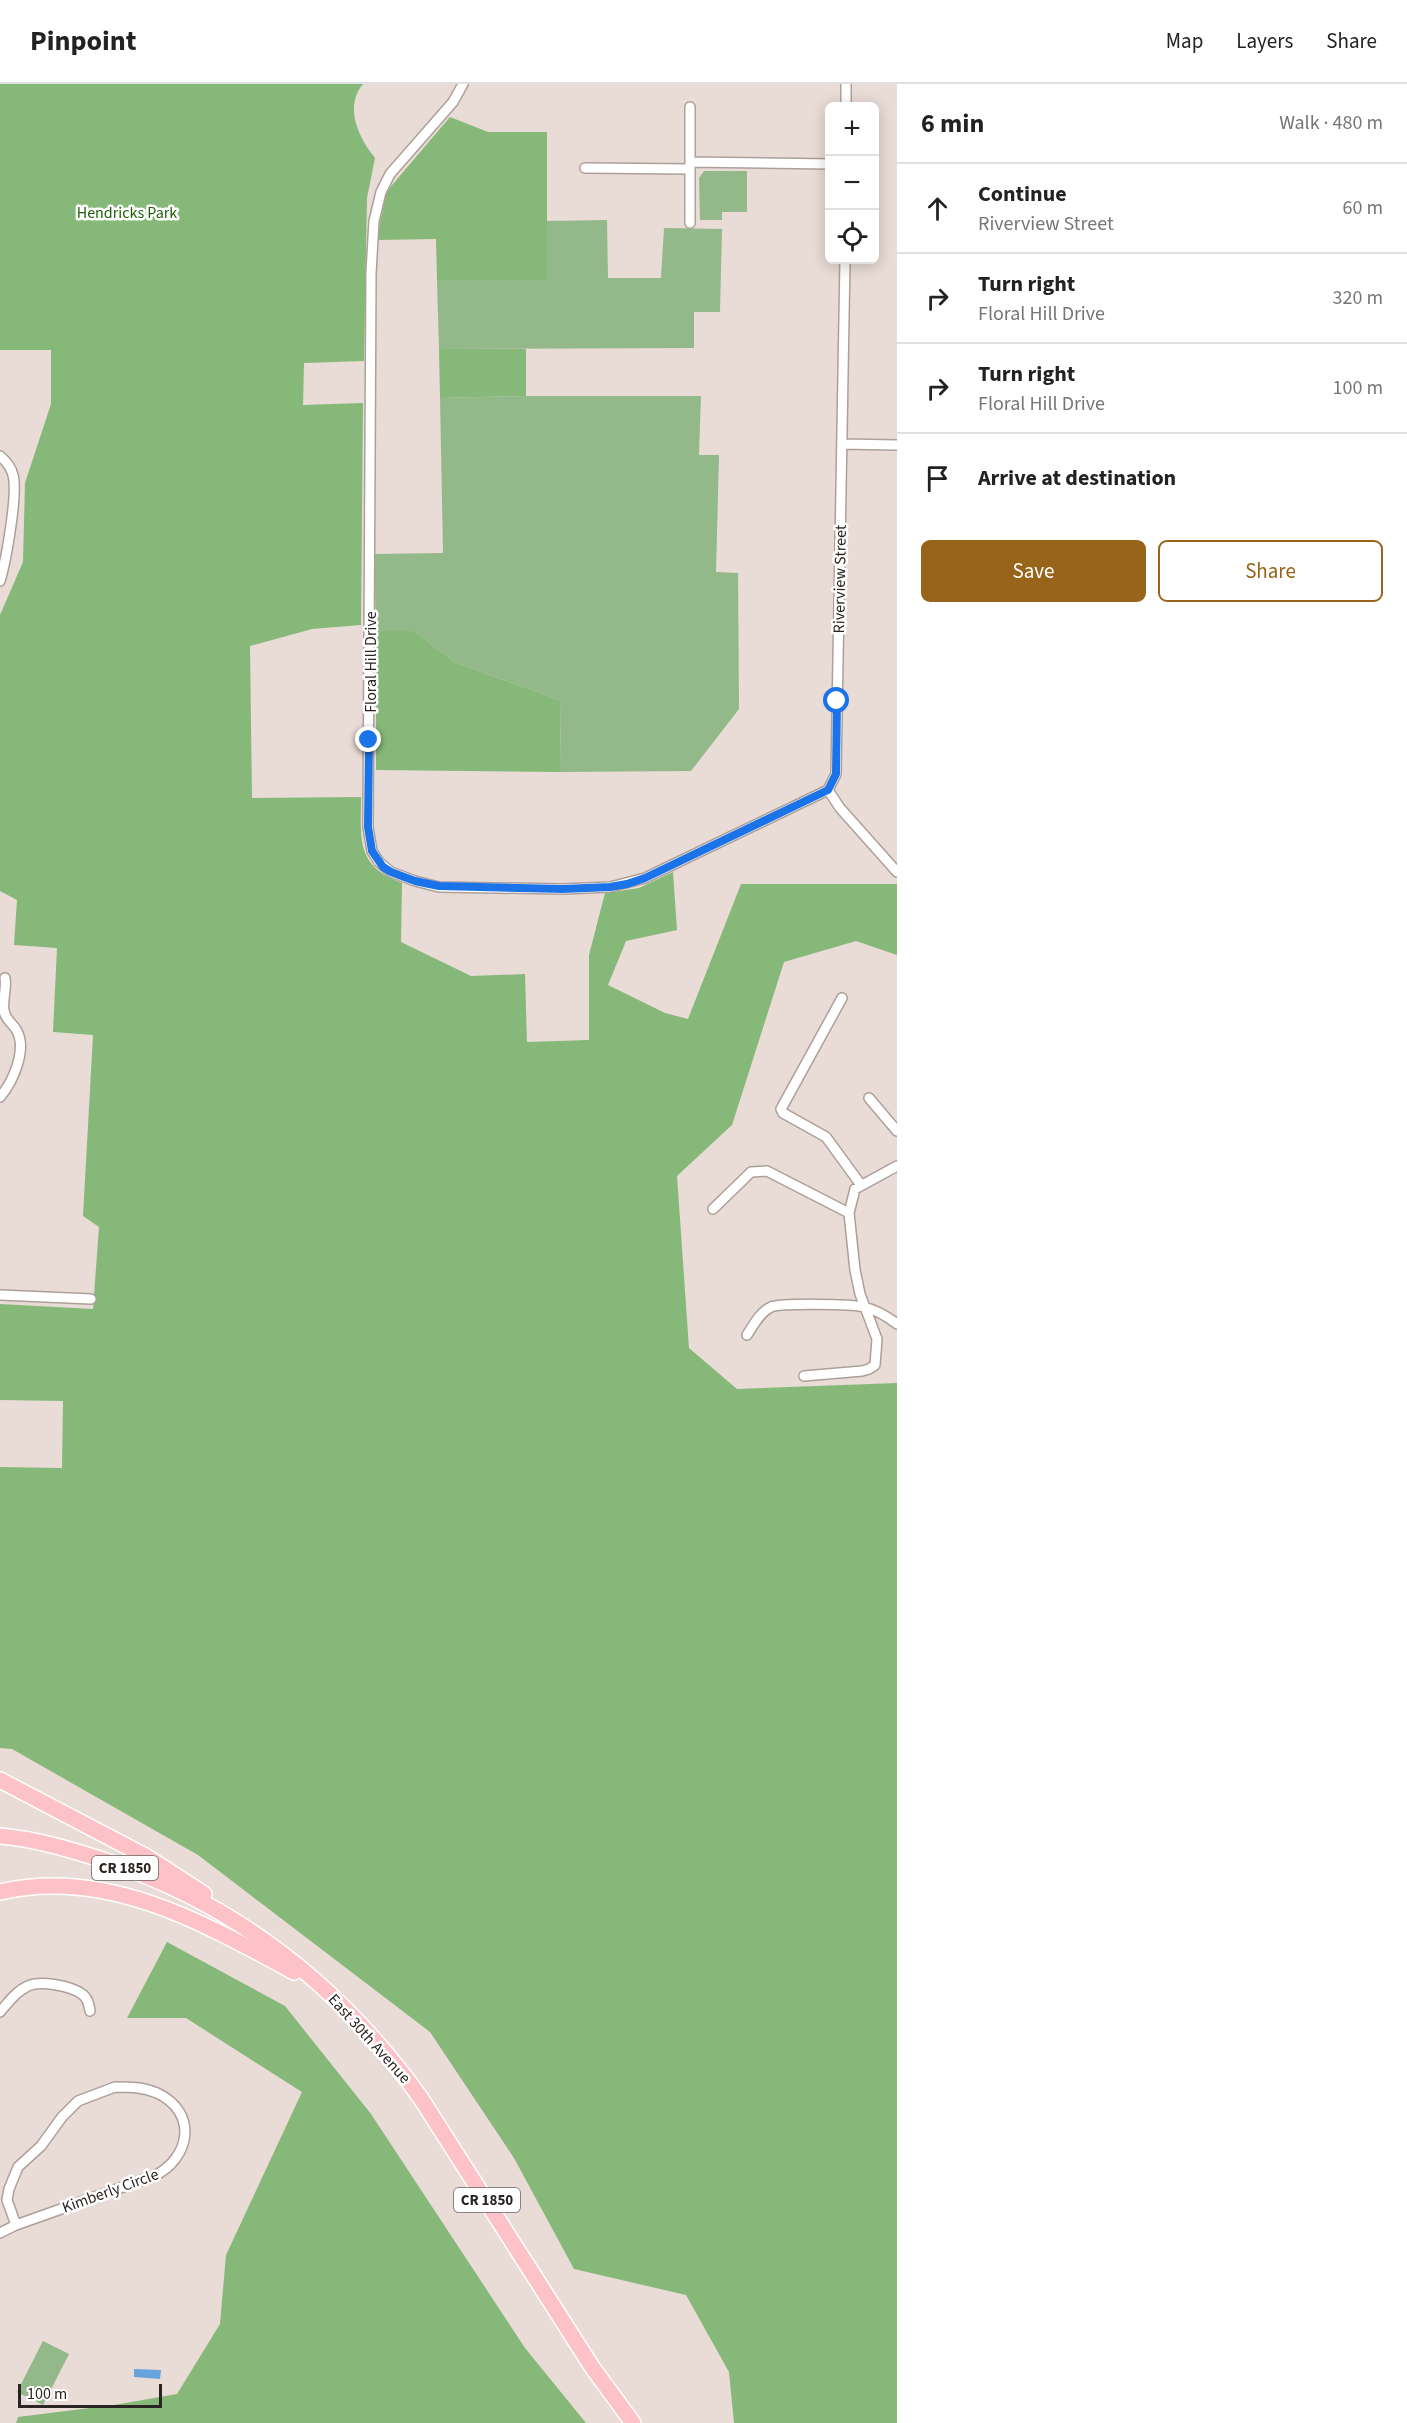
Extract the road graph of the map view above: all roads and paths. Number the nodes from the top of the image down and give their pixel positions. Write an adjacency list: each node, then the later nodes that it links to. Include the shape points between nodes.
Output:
1 (463, 84): 14 (street, Floral Hill Drive, via 453,102 390,174 378,199 374,221 368,827 372,851 391,872 439,886 610,887 645,878)
2 (846, 84): 3 (street)
3 (846, 102)
4 (690, 107): 6 (street)
5 (825, 164): 6 (street)
6 (690, 166): 7 (street); 8 (street)
7 (585, 168)
8 (690, 223)
9 (845, 264): 10 (street, Riverview Street)
10 (842, 444): 11 (street); 14 (street, Riverview Street, via 836,774)
11 (897, 445)
12 (0, 456): 13 (street, via 13,475 14,488)
13 (0, 581)
14 (828, 790): 15 (street)
15 (897, 872)
16 (5, 978): 18 (street, via 5,1013 17,1030 20,1048 14,1076)
17 (842, 998): 22 (street, via 781,1109 826,1137)
18 (0, 1097)
19 (869, 1098): 20 (street)
20 (897, 1131)
21 (897, 1166): 22 (street)
22 (861, 1185): 24 (street, via 855,1189)
23 (713, 1209): 24 (street, via 751,1172 767,1171)
24 (849, 1213): 27 (street, via 855,1270)
25 (0, 1295): 26 (street)
26 (91, 1299)
27 (864, 1307): 28 (street); 29 (street, via 771,1307); 30 (street, via 877,1339 875,1365 862,1371)
28 (897, 1324)
29 (747, 1335)
30 (804, 1376)
31 (0, 1780): 34 (main road, via 147,1857 202,1892)
32 (0, 1836): 34 (main road, East 30th Avenue / CR 1850, via 122,1866)
33 (0, 1892): 35 (main road, via 34,1886 89,1887 137,1898 200,1923)
34 (242, 1924): 35 (main road, East 30th Avenue / CR 1850)
35 (326, 1989): 40 (main road, East 30th Avenue / CR 1850, via 369,2032 420,2097 592,2367)
36 (90, 2011): 37 (street, via 82,1994 50,1983 28,1985)
37 (0, 2012)
38 (16, 2225): 38 (street, Kimberly Circle, via 163,2172 180,2155 182,2116 172,2103 137,2087 115,2086 78,2101 12,2177 8,2200); 39 (street, Kimberly Circle)
39 (0, 2233)
40 (633, 2423)

